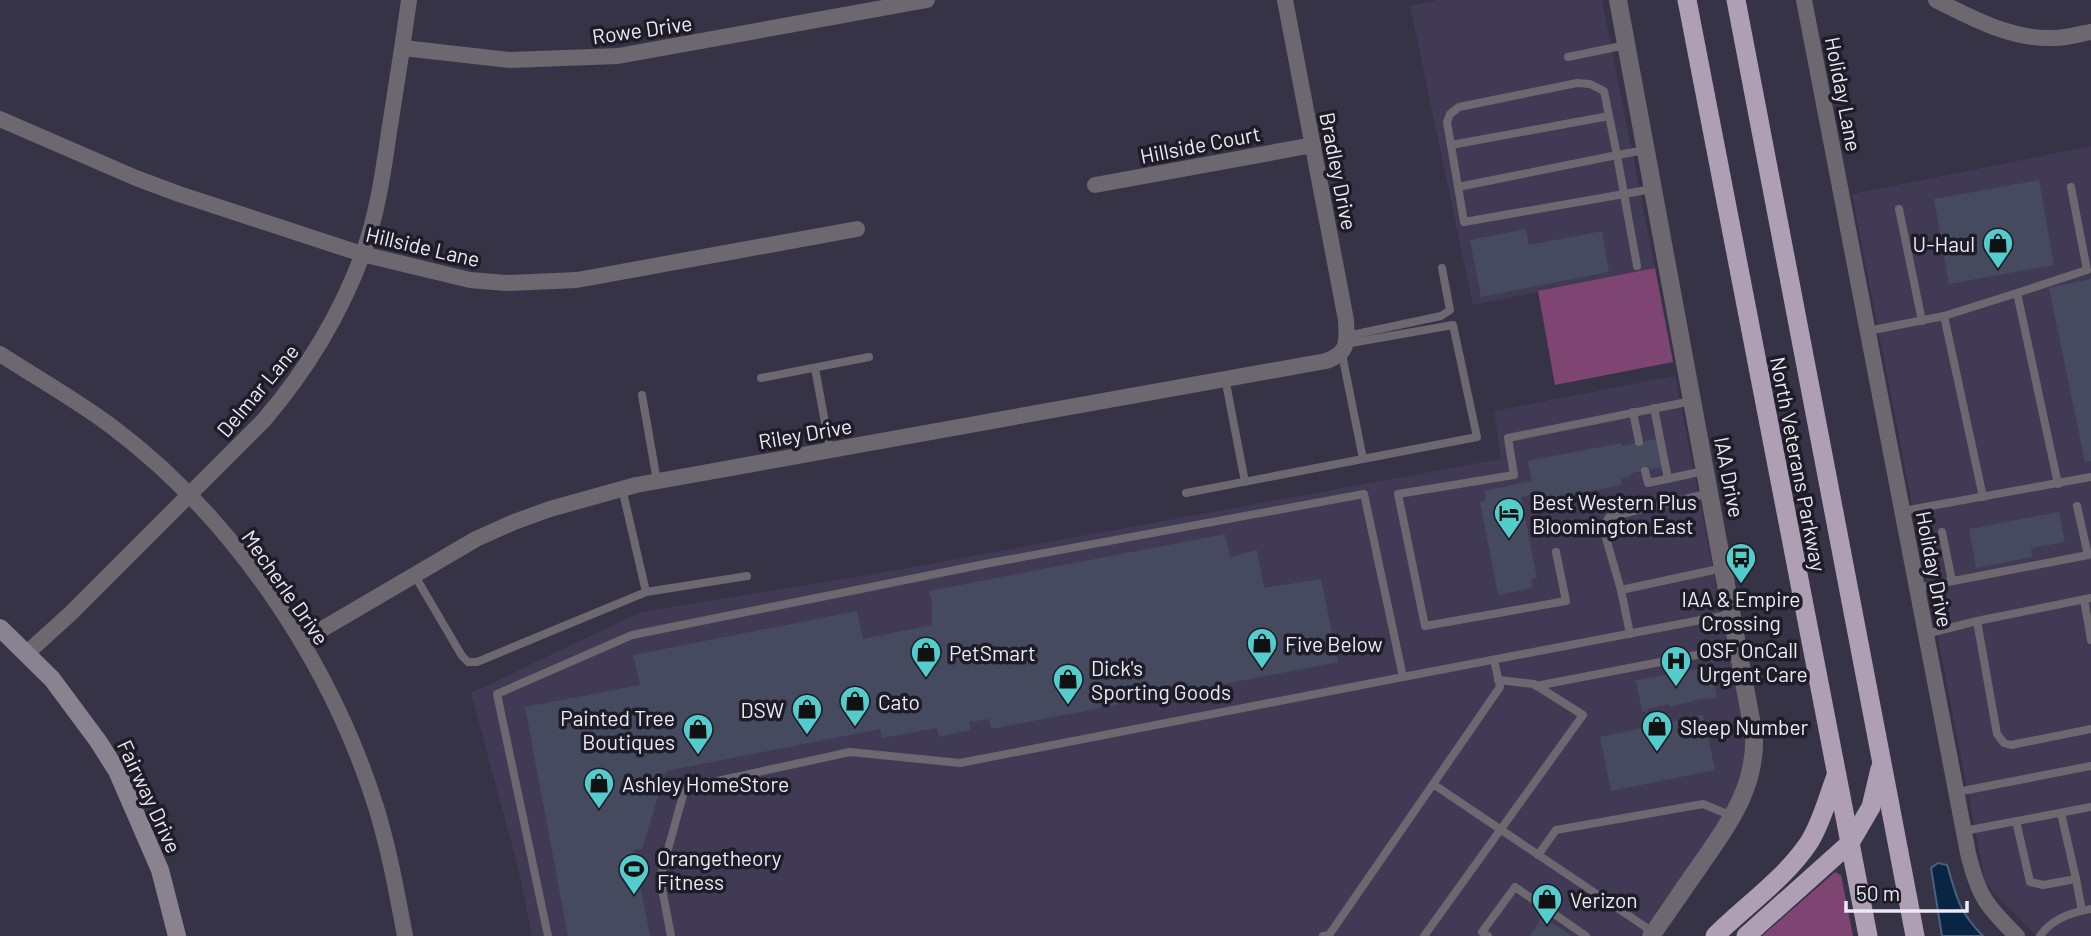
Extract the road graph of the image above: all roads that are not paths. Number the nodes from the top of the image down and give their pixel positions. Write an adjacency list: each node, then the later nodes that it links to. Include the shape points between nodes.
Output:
1 (409, 0): 11 (street, Delmar Lane)
2 (927, 0): 11 (street, Rowe Drive, via 607,57 510,60)
3 (1285, 0): 15 (street, Bradley Drive)
4 (1618, 0): 10 (street, IAA Drive)
5 (1687, 0): 87 (highway, North Veterans Parkway)
6 (1735, 0): 85 (highway, North Veterans Parkway)
7 (1805, 0): 24 (street, Holiday Lane)
8 (1936, 0): 9 (street, via 2025,37)
9 (2091, 32)
10 (1626, 45): 12 (lane); 17 (street, IAA Drive)
11 (402, 48): 27 (street, Delmar Lane, via 383,174)
12 (1568, 57)
13 (1609, 116): 16 (lane); 16 (lane, via 1604,91 1577,83 1459,107 1447,122); 18 (lane)
14 (0, 119): 27 (street, Hillside Lane, via 136,178)
15 (1313, 145): 19 (street, Hillside Court); 34 (street, Bradley Drive, via 1346,320)
16 (1451, 145): 20 (lane)
17 (1646, 150): 18 (lane); 22 (street, IAA Drive)
18 (1617, 155): 20 (lane); 23 (lane)
19 (1096, 186)
20 (1458, 187): 23 (lane, via 1464,222)
21 (2071, 187): 30 (lane, via 2087,270)
22 (1653, 189): 23 (lane); 41 (street, IAA Drive)
23 (1624, 194): 28 (lane)
24 (1842, 196): 33 (street, Holiday Drive)
25 (1899, 209): 32 (lane)
26 (857, 229): 27 (street, Hillside Lane, via 545,283 470,280)
27 (362, 254): 57 (street, Delmar Lane, via 316,352 287,394)
28 (1637, 266)
29 (1442, 268): 34 (lane, via 1450,310)
30 (2017, 293): 31 (lane); 53 (lane)
31 (1944, 316): 32 (lane); 58 (lane)
32 (1922, 321): 33 (lane)
33 (1868, 331): 60 (street, Holiday Drive)
34 (1344, 346): 39 (street, Riley Drive, via 1326,361); 46 (lane); 46 (lane, via 1453,325 1476,437)
35 (0, 354): 57 (street, Mecherle Drive, via 112,427)
36 (869, 358): 37 (lane)
37 (815, 368): 38 (lane); 45 (lane)
38 (761, 378)
39 (1225, 378): 45 (street, Riley Drive); 52 (lane)
40 (642, 395): 51 (lane)
41 (1692, 401): 42 (lane); 48 (street, IAA Drive)
42 (1654, 408): 43 (lane); 50 (lane)
43 (1633, 412): 44 (lane); 62 (lane, via 1508,438 1514,475 1398,494 1426,626 1566,601)
44 (1639, 443)
45 (830, 450): 51 (street, Riley Drive)
46 (1363, 459): 52 (lane)
47 (1645, 471): 50 (lane, via 1648,483)
48 (1706, 471): 50 (lane); 56 (street, IAA Drive)
49 (2091, 477): 53 (lane)
50 (1668, 479)
51 (657, 481): 54 (street, Riley Drive)
52 (1245, 482): 55 (lane)
53 (2058, 484): 58 (lane)
54 (622, 488): 64 (street, Riley Drive, via 514,522); 69 (lane)
55 (1186, 493)
56 (1710, 493): 63 (street, IAA Drive); 68 (lane, via 1606,520 1607,549)
57 (190, 495): 77 (street, Mecherle Drive, via 247,563); 79 (street, Delmar Lane)
58 (1983, 497): 60 (lane)
59 (2077, 506): 66 (lane, via 2088,555)
60 (1903, 511): 67 (street, Holiday Drive)
61 (1942, 532): 66 (lane)
62 (1556, 552)
63 (1723, 568): 68 (lane); 71 (street, IAA Drive)
64 (415, 576): 69 (lane, via 468,662); 77 (street, Riley Drive)
65 (747, 576): 69 (lane)
66 (1952, 581): 67 (lane)
67 (1917, 588): 75 (street, Holiday Drive)
68 (1620, 590): 74 (lane)
69 (646, 592)
70 (2087, 598): 72 (lane); 76 (lane)
71 (1732, 614): 74 (lane); 78 (street, IAA Drive)
72 (1977, 621): 75 (lane); 84 (lane, via 1997,734 2004,743)
73 (0, 628): 79 (main road, Fairway Drive)
74 (1630, 634): 80 (lane)
75 (1926, 634): 89 (street, Holiday Drive)
76 (2091, 640)
77 (302, 641): 102 (street, Mecherle Drive, via 344,724 375,804)
78 (1738, 646): 83 (lane); 92 (street, IAA Drive, via 1755,751 1748,786)
79 (27, 653): 101 (main road, Fairway Drive, via 52,679 117,771 160,870)
80 (1494, 660): 81 (lane); 82 (lane)
81 (1404, 677): 103 (lane, via 1364,494 632,635 497,694); 104 (lane, via 960,763 850,752 685,788 660,878)
82 (1498, 680): 83 (lane); 88 (lane, via 1500,687)
83 (1536, 686): 94 (lane, via 1583,715)
84 (2091, 729)
85 (1882, 762): 96 (highway, via 1871,807); 112 (highway, North Veterans Parkway)
86 (2091, 766): 89 (lane)
87 (1836, 775): 96 (highway, North Veterans Parkway); 109 (highway, via 1806,847)
88 (1433, 784): 94 (lane); 105 (lane)
89 (1957, 792): 95 (street, Holiday Drive)
90 (2091, 807): 91 (lane)
91 (2061, 813): 93 (lane); 98 (lane)
92 (1734, 816): 97 (lane, via 1703,804 1556,830); 100 (street, IAA Drive)
93 (2016, 821): 95 (lane); 98 (lane, via 2030,882 2043,885)
94 (1502, 830): 97 (lane); 106 (lane)
95 (1964, 831): 113 (street, Holiday Drive, via 1978,890)
96 (1850, 843): 110 (highway); 111 (highway, North Veterans Parkway)
97 (1538, 855): 100 (lane)
98 (2076, 879): 99 (lane)
99 (2086, 910): 114 (lane, via 2046,927)
100 (1652, 934)
101 (177, 936)
102 (405, 936)
103 (548, 936)
104 (671, 936)
105 (1327, 936)
106 (1424, 936)
107 (1488, 936): 108 (lane, via 1482,932 1515,887)
108 (1587, 936)
109 (1715, 936)
110 (1746, 936)
111 (1868, 936)
112 (1915, 936)
113 (2017, 936)
114 (2040, 936)

